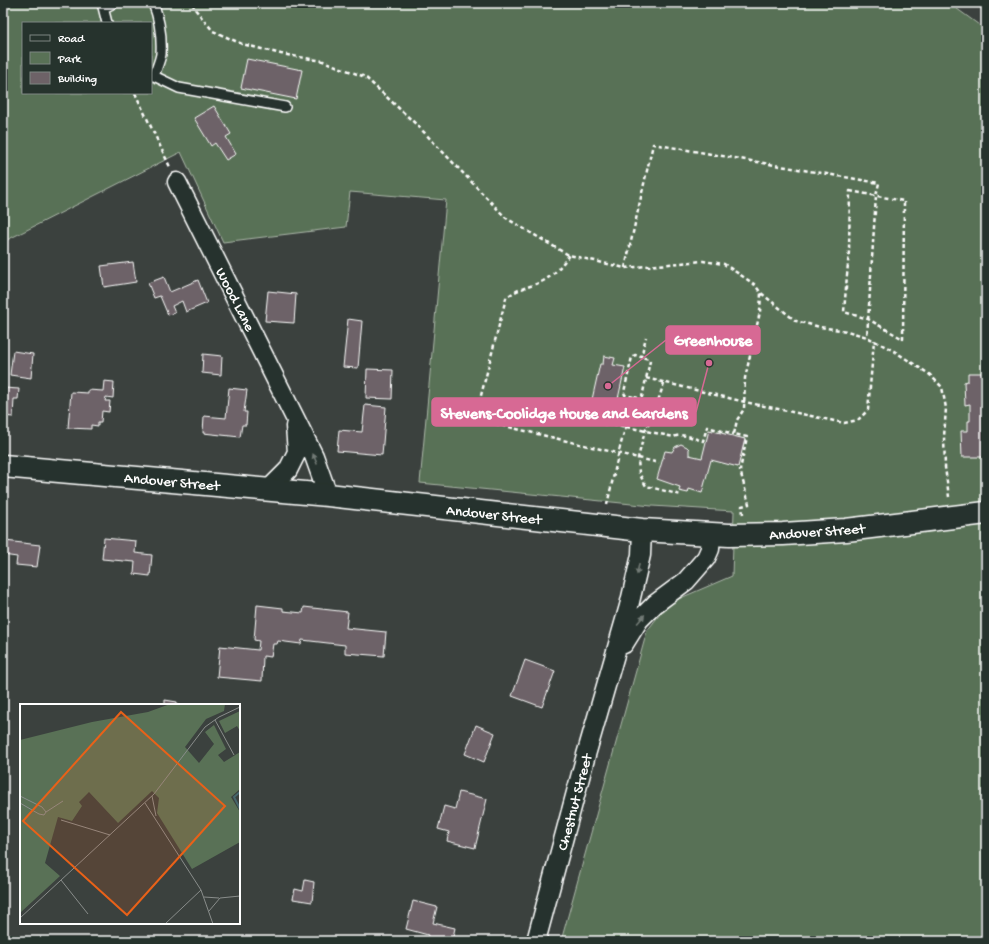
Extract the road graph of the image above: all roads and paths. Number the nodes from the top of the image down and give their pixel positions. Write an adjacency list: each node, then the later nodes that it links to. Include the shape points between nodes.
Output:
1 (114, 3): 4 (lane)
2 (153, 3): 6 (lane, via 160,29 160,54)
3 (193, 3): 11 (path, via 194,8 213,31 242,44 323,61 365,77 418,126 506,218)
4 (103, 6): 5 (lane)
5 (106, 22)
6 (153, 76): 8 (lane, via 179,88)
7 (135, 94): 9 (path)
8 (285, 106)
9 (177, 182): 23 (street, Wood Lane)
10 (876, 196): 12 (path, via 879,183 653,144); 14 (path); 14 (path, via 850,191 844,312); 14 (path, via 904,201 903,339)
11 (569, 255): 12 (path); 28 (path, via 560,269 543,281 514,291 506,298 475,419)
12 (625, 268): 13 (path, via 703,261 724,264 754,284)
13 (761, 293): 16 (path, via 796,321); 22 (path, via 760,312 745,378)
14 (868, 319): 16 (path)
15 (646, 337): 18 (path)
16 (867, 337): 17 (path)
17 (874, 340): 22 (path, via 868,410 858,420 844,423); 36 (path, via 929,374 942,387 946,408 945,467)
18 (641, 356): 19 (path, via 650,361); 21 (path, via 632,357 624,392 625,395)
19 (646, 378): 20 (path); 21 (path, via 642,397)
20 (664, 382): 22 (path); 26 (path)
21 (634, 397): 25 (path)
22 (745, 402): 27 (path)
23 (293, 415): 32 (street, Wood Lane, via 297,452 288,470); 33 (street, Wood Lane, one-way to 23, via 314,456)
24 (613, 424): 25 (path)
25 (625, 428): 26 (path); 28 (path)
26 (645, 432): 27 (path, via 674,437 685,436 703,441 707,427); 29 (path)
27 (734, 434): 37 (path, via 747,437 740,470 749,504 742,506)
28 (618, 452): 29 (path); 38 (path)
29 (638, 458): 30 (path); 34 (path, via 639,473 646,486)
30 (659, 463)
31 (3, 466): 32 (main road, Andover Street)
32 (268, 490): 33 (main road, Andover Street)
33 (328, 495): 38 (main road, Andover Street)
34 (681, 495)
35 (986, 513): 36 (main road, Andover Street)
36 (952, 516): 40 (main road, Andover Street, via 846,530)
37 (743, 520)
38 (604, 526): 39 (main road, Andover Street)
39 (642, 530): 40 (main road, Andover Street); 41 (street, Chestnut Street, one-way to 41, via 637,576)
40 (711, 534): 41 (street, Chestnut Street, one-way to 40, via 640,620 655,604 686,582 706,558 710,549)
41 (612, 663): 42 (street, Chestnut Street)
42 (536, 941)

